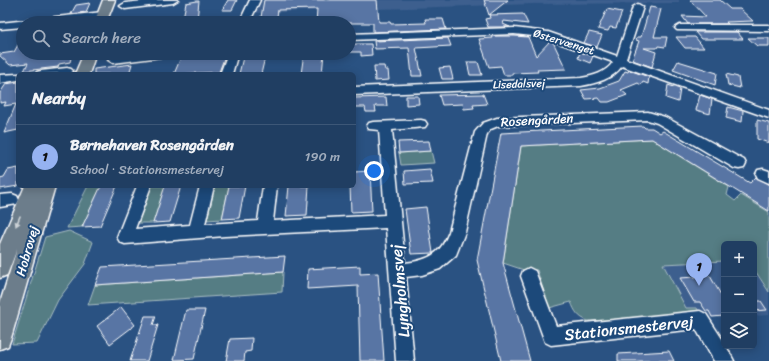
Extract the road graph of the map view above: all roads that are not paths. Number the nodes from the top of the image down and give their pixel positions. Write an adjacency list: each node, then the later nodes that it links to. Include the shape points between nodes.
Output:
1 (109, 0): 6 (main road)
2 (173, 0): 4 (street)
3 (255, 0): 7 (street)
4 (125, 6)
5 (638, 7): 15 (street, Lisedalsvej)
6 (103, 16)
7 (247, 16)
8 (16, 25): 9 (street)
9 (0, 26)
10 (769, 28): 11 (street)
11 (685, 30)
12 (356, 37): 15 (street, Østervænget, via 529,31 555,37)
13 (87, 60): 18 (main road)
14 (230, 60): 19 (street)
15 (620, 60): 22 (street, Lisedalsvej, via 606,75 581,82); 23 (street, Østervænget)
16 (67, 71): 17 (street)
17 (58, 72)
18 (83, 72)
19 (227, 72)
20 (16, 77): 21 (street)
21 (0, 79)
22 (356, 91)
23 (769, 114)
24 (421, 124): 31 (street, Lyngholmsvej, via 379,126)
25 (739, 164): 35 (street, Rosengården, via 661,120 648,116 497,122 481,132 457,232 450,250 434,264)
26 (33, 188): 34 (main road, Hobrovej, one-way to 34)
27 (45, 188): 37 (main road, Hobrovej)
28 (143, 188): 33 (street, via 125,237)
29 (207, 188): 33 (street)
30 (270, 188): 32 (street)
31 (394, 221): 32 (street); 35 (street, Lyngholmsvej)
32 (265, 228): 33 (street)
33 (196, 231)
34 (0, 269)
35 (398, 271): 38 (street, Lyngholmsvej)
36 (529, 276): 39 (street, Stationsmestervej, via 551,336 700,320)
37 (0, 338)
38 (405, 361)
39 (725, 361)

